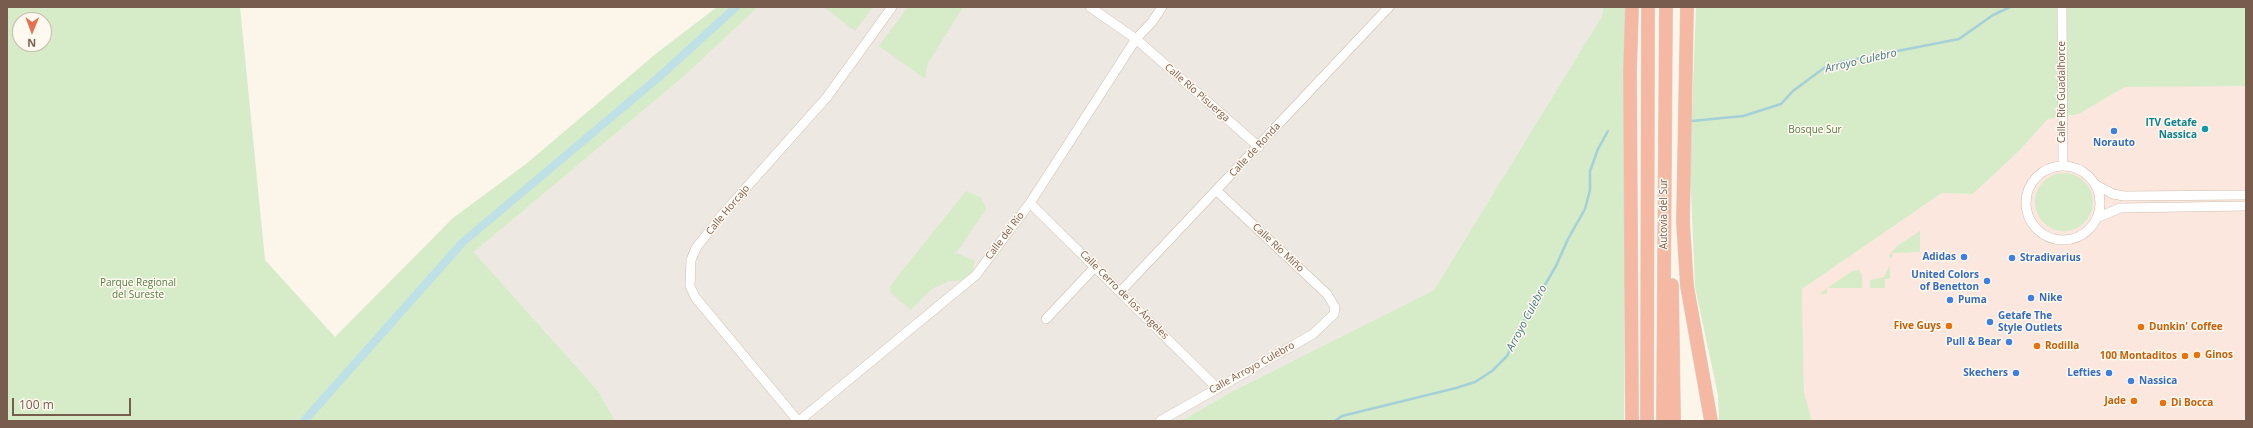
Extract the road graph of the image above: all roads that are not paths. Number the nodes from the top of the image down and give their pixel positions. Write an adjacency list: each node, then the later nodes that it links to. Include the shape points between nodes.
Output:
1 (892, 7): 27 (street, Calle Horcajo, via 827,96 721,216 696,248 691,260 690,286 695,297)
2 (1090, 7): 11 (street, Calle Río Pisuerga)
3 (1162, 7): 11 (street, Calle del Río)
4 (1389, 7): 14 (street, Calle de Ronda)
5 (1632, 7): 13 (highway)
6 (1639, 7): 13 (highway)
7 (1648, 7): 30 (highway, Autovía del Sur)
8 (1666, 7): 12 (highway, Autovía del Sur)
9 (1687, 7): 33 (highway, via 1683,214 1687,286)
10 (2062, 7): 15 (street, Calle Río Guadalhorce)
11 (1136, 39): 14 (street, Calle Río Pisuerga); 19 (street, Calle del Río)
12 (1664, 88): 31 (highway, Autovía del Sur); 32 (highway, via 1672,117)
13 (1631, 92): 29 (highway)
14 (1259, 147): 17 (street, Calle de Ronda)
15 (2063, 165): 16 (street, via 2083,171); 21 (street, via 2051,167 2033,181 2026,198 2027,212 2032,224 2043,234 2062,240 2083,235)
16 (2096, 185): 18 (street, via 2113,194 2124,196); 21 (street, via 2101,201)
17 (1217, 191): 23 (street, Calle de Ronda); 24 (street, Calle Río Miño, via 1327,294)
18 (2246, 195)
19 (1030, 203): 22 (street, Calle Cerro de los Ángeles); 27 (street, Calle del Río, via 976,275)
20 (2246, 206): 21 (street, via 2120,208)
21 (2097, 218)
22 (1095, 267): 23 (street, Calle Cerro de los Ángeles); 25 (street)
23 (1120, 292): 26 (street, Calle Cerro de los Ángeles)
24 (1335, 307): 26 (street, Calle Arroyo Culebro, via 1334,314 1314,334)
25 (1046, 319)
26 (1217, 388): 28 (street, Calle Arroyo Culebro)
27 (798, 421)
28 (1160, 421)
29 (1632, 421)
30 (1647, 421)
31 (1663, 421)
32 (1674, 421)
33 (1711, 421)

